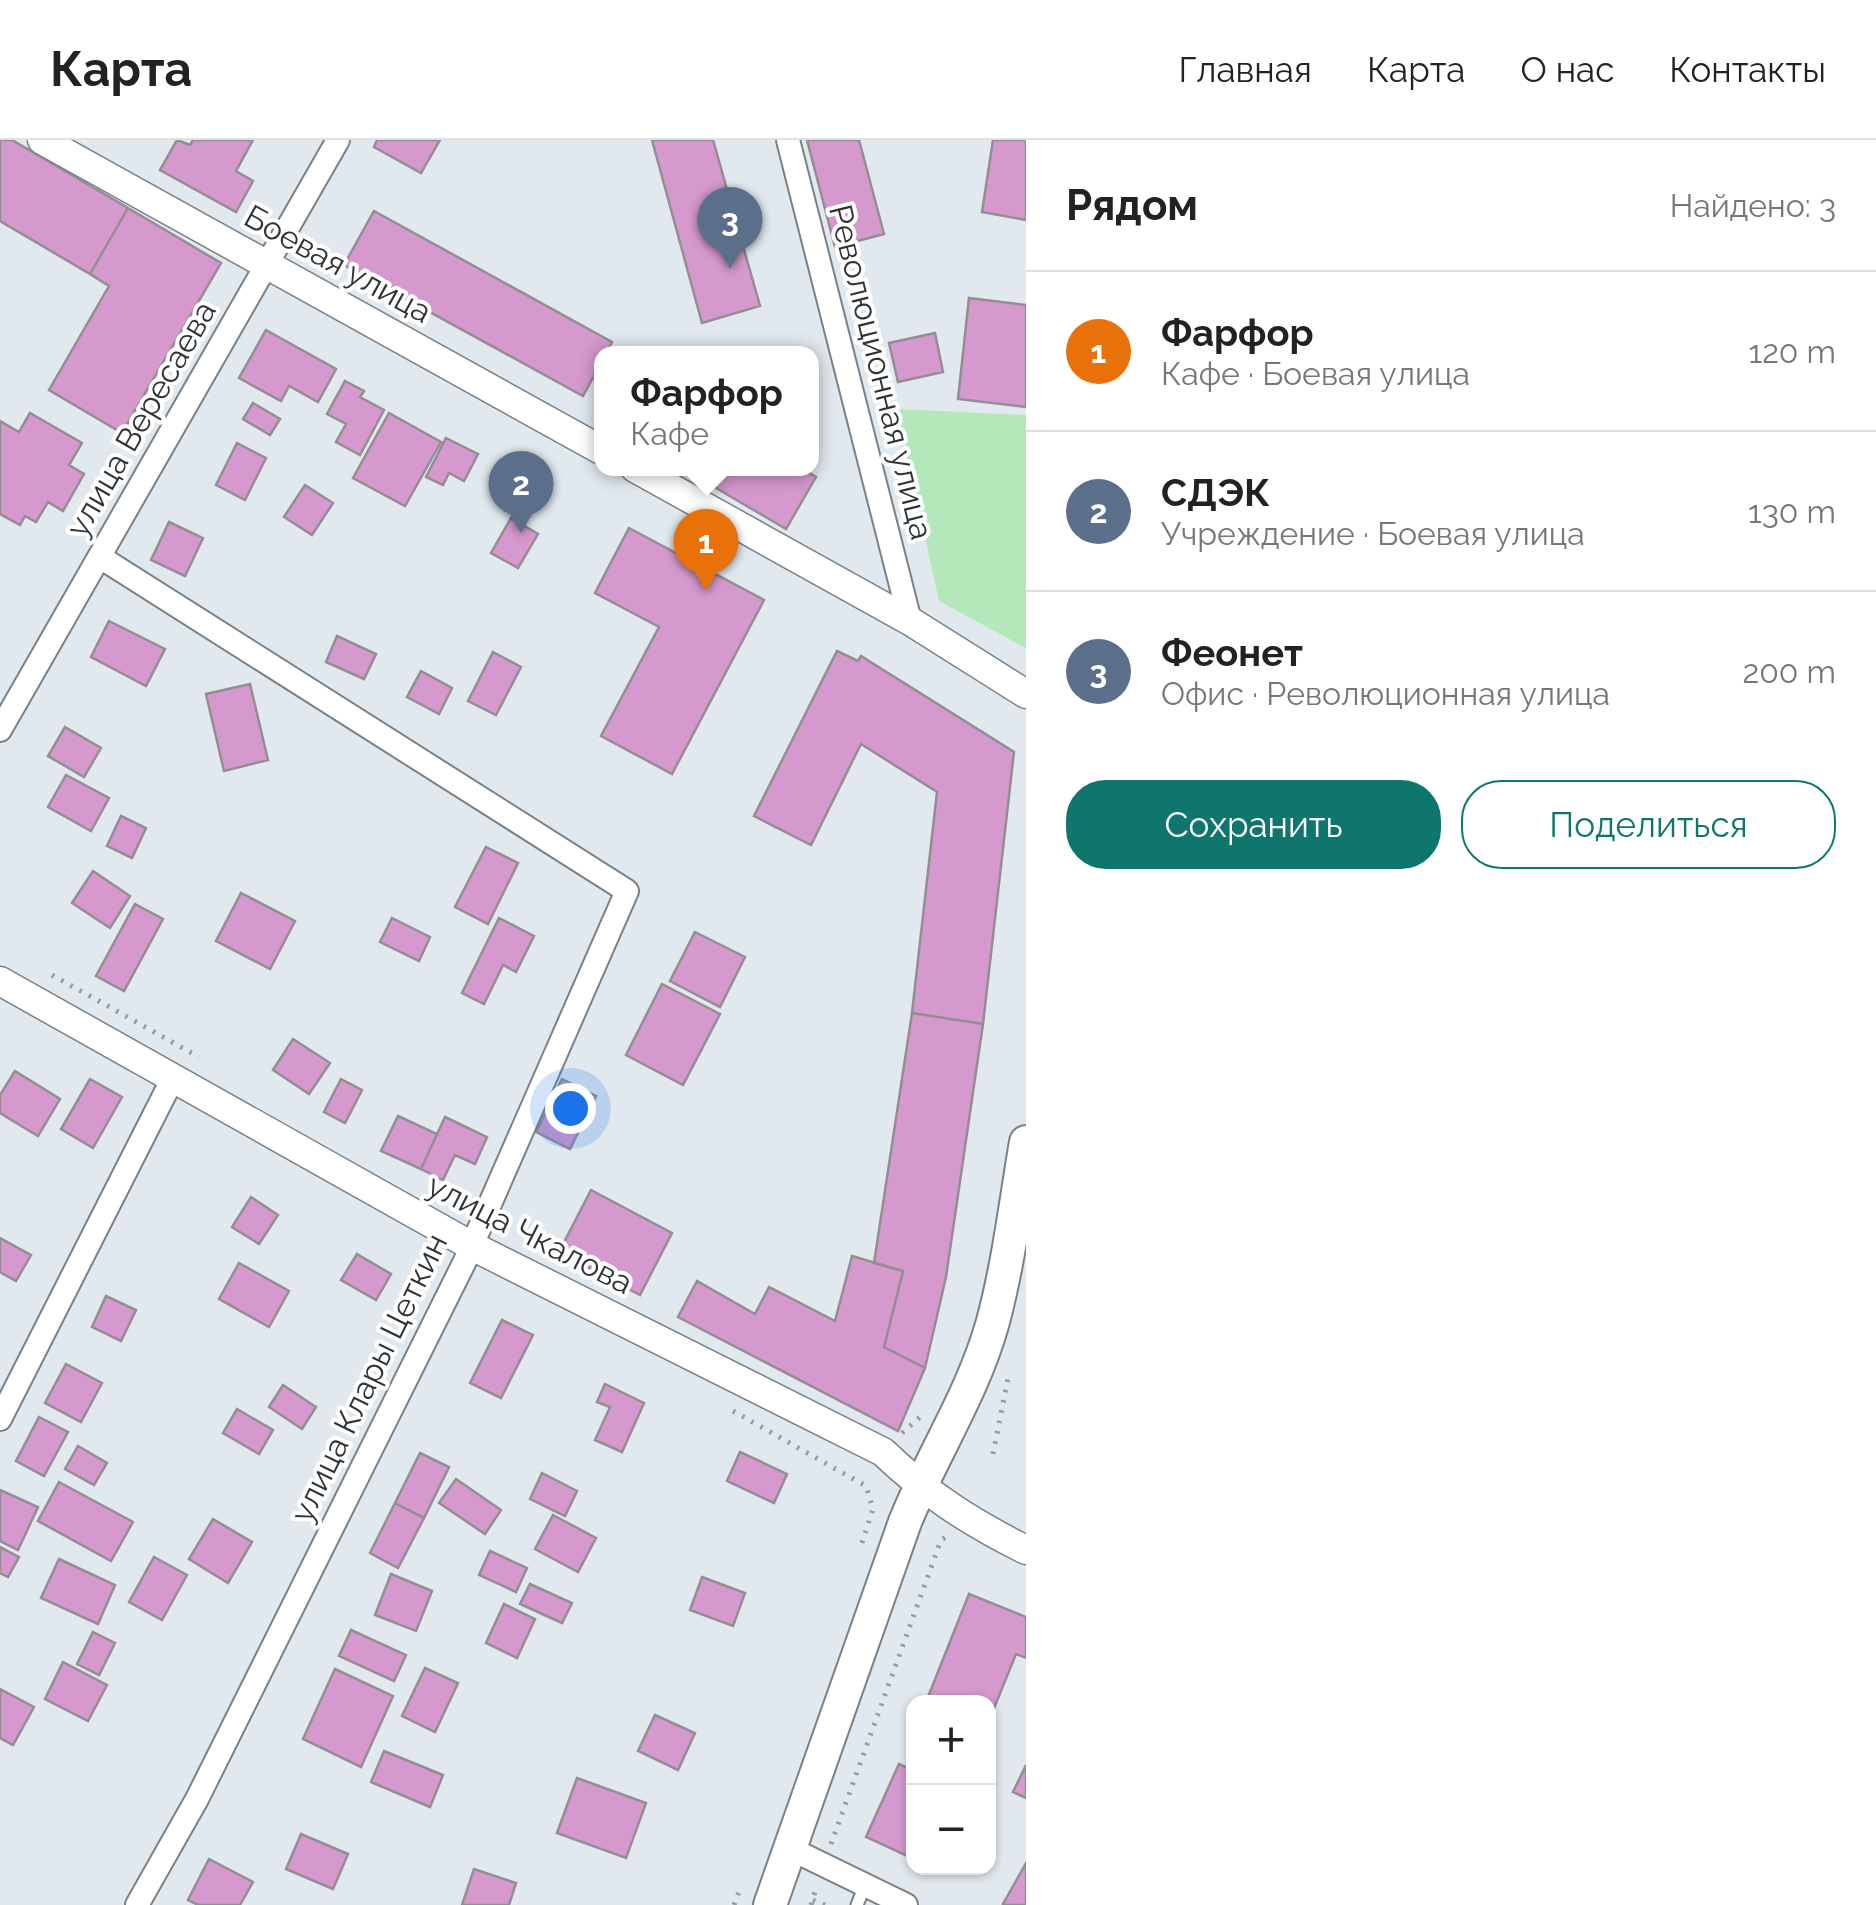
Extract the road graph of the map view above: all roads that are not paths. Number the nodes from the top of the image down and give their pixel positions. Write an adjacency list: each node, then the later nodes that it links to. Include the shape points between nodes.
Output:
1 (42, 140): 4 (street, Боевая улица)
2 (338, 140): 4 (street, улица Вересаева)
3 (788, 140): 8 (street, Революционная улица)
4 (266, 264): 5 (street, Боевая улица); 7 (street, улица Вересаева)
5 (594, 446)
6 (649, 476): 8 (street)
7 (100, 557): 10 (street, улица Вересаева); 14 (street, улица Клары Цеткин, via 627,891)
8 (910, 621): 9 (street)
9 (1026, 694)
10 (0, 730)
11 (0, 981): 12 (street, улица Чкалова)
12 (172, 1080): 14 (street, улица Чкалова); 15 (street)
13 (1026, 1142): 16 (main road, via 992,1324 960,1410)
14 (470, 1245): 16 (street, улица Чкалова, via 883,1452); 20 (street, улица Клары Цеткин, via 197,1800)
15 (0, 1419)
16 (920, 1487): 17 (street, улица Чкалова, via 969,1522); 18 (main road)
17 (1026, 1550)
18 (791, 1848): 19 (street, via 824,1864); 21 (main road)
19 (861, 1895): 22 (street)
20 (137, 1905)
21 (770, 1905)
22 (906, 1905)

